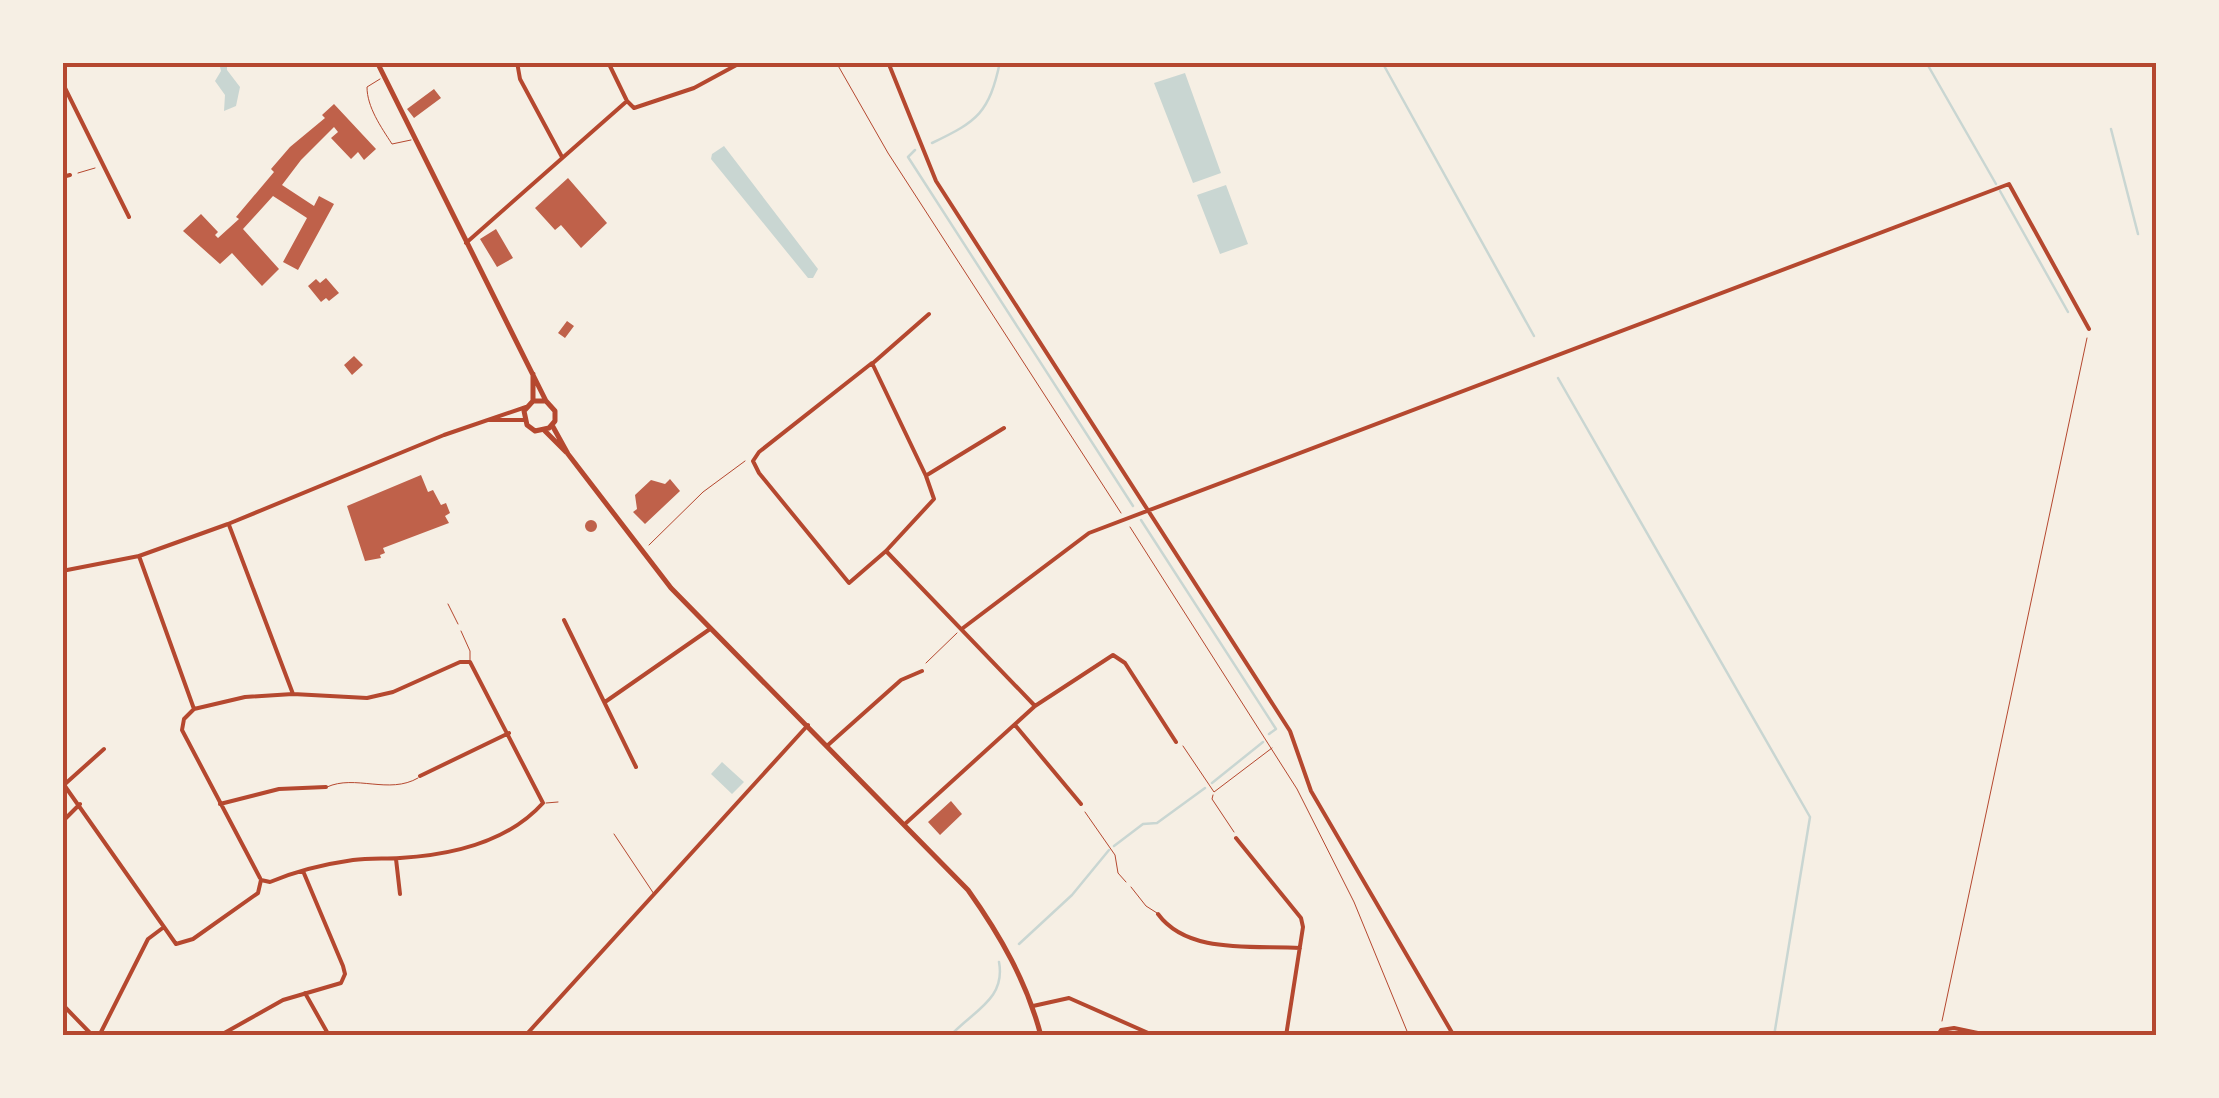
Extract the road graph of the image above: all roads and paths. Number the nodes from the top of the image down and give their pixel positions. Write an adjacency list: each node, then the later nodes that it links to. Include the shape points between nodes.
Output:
1 (377, 62): 7 (main road)
2 (518, 62): 11 (street, via 520,79)
3 (608, 62): 9 (street)
4 (742, 62): 9 (street, via 667,100 634,108)
5 (836, 62): 32 (path)
6 (888, 62): 31 (street, via 936,180)
7 (383, 77): 10 (main road); 10 (lane, via 367,86 367,98 392,144)
8 (62, 82): 12 (street)
9 (627, 101): 11 (street)
10 (413, 139): 15 (main road)
11 (563, 159): 15 (street)
12 (104, 166): 13 (path); 14 (street)
13 (66, 176)
14 (129, 217)
15 (466, 243): 19 (main road)
16 (930, 314): 18 (street)
17 (2089, 329): 31 (street, via 2009,184); 84 (path)
18 (872, 363): 29 (street); 30 (street)
19 (533, 372): 20 (main road); 21 (main road)
20 (533, 401): 21 (main road); 22 (main road)
21 (546, 401): 25 (main road, via 554,411)
22 (526, 407): 23 (street); 24 (main road)
23 (485, 420): 24 (street); 33 (street)
24 (524, 420): 27 (main road)
25 (552, 425): 27 (main road); 28 (main road)
26 (1004, 428): 30 (street)
27 (545, 430): 28 (main road)
28 (568, 454): 42 (main road)
29 (753, 461): 34 (path, via 740,462 703,492); 35 (street, via 850,583)
30 (926, 476): 35 (street, via 932,505)
31 (1150, 512): 32 (street); 92 (street, via 1290,730 1311,791)
32 (1125, 520): 41 (street, via 1089,533); 55 (path)
33 (228, 524): 36 (street); 46 (street)
34 (647, 547)
35 (886, 551): 41 (street)
36 (139, 556): 38 (street); 49 (street)
37 (62, 558): 38 (street)
38 (64, 571)
39 (448, 604): 43 (path)
40 (564, 620): 47 (street)
41 (963, 628): 45 (path); 48 (street)
42 (710, 629): 47 (street); 50 (main road)
43 (461, 631): 44 (lane)
44 (470, 662): 46 (street, via 367,698); 52 (street)
45 (922, 671): 54 (street, via 902,680)
46 (293, 694): 49 (street)
47 (605, 702): 57 (street)
48 (1035, 706): 51 (street); 53 (street, via 1113,656)
49 (194, 709): 65 (street, via 182,730)
50 (808, 724): 54 (main road); 76 (street)
51 (1015, 725): 66 (street); 68 (street)
52 (509, 734): 58 (street); 64 (street)
53 (1176, 742): 61 (path)
54 (828, 745): 68 (main road)
55 (1272, 748): 61 (path); 91 (path, via 1354,902)
56 (104, 749): 59 (street)
57 (636, 767)
58 (420, 776): 60 (lane, via 388,786)
59 (64, 783): 63 (street)
60 (326, 787): 65 (street, via 280,789)
61 (1214, 792): 70 (path)
62 (558, 802): 64 (lane)
63 (80, 803): 67 (street); 78 (street)
64 (543, 803): 71 (street, via 510,830 468,848)
65 (220, 804): 73 (street)
66 (1082, 804): 74 (path)
67 (62, 822)
68 (906, 824): 82 (main road, via 980,907)
69 (614, 834): 76 (lane)
70 (1236, 838): 79 (street, via 1300,918)
71 (396, 859): 72 (street); 75 (street)
72 (303, 871): 73 (street); 80 (street, via 345,974 334,987)
73 (261, 880): 78 (street, via 258,893 193,939 176,944)
74 (1131, 887): 77 (lane)
75 (400, 894)
76 (654, 894): 87 (street)
77 (1158, 914): 79 (street, via 1196,942)
78 (164, 928): 85 (street, via 148,939)
79 (1300, 948): 90 (street)
80 (305, 993): 83 (street); 86 (street)
81 (62, 1004): 85 (street)
82 (1032, 1006): 88 (main road); 89 (street, via 1068,998)
83 (327, 1032)
84 (1939, 1032): 93 (street, via 1954,1028)
85 (96, 1036)
86 (219, 1036)
87 (525, 1036)
88 (1042, 1036)
89 (1155, 1036)
90 (1286, 1036)
91 (1409, 1036)
92 (1454, 1036)
93 (1992, 1036)

